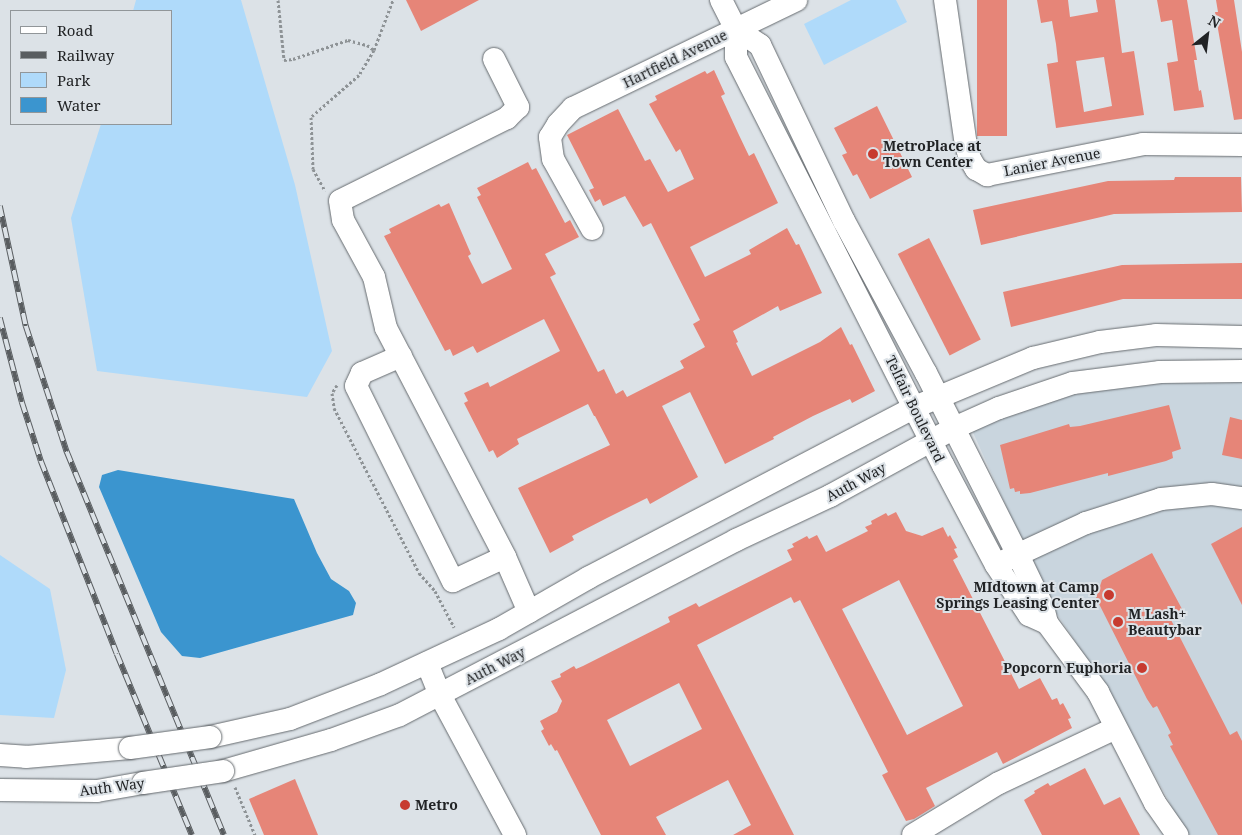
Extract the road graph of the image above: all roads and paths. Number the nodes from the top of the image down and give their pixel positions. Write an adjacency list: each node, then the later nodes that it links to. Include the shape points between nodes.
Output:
1 (278, 0): 7 (path, via 284,60 348,40)
2 (393, 0): 7 (path)
3 (721, 0): 6 (street, Telfair Boulevard)
4 (796, 0): 6 (street, Hartfield Avenue)
5 (945, 0): 9 (street, Lanier Avenue, via 966,144 976,169 987,175 1142,144)
6 (736, 29): 10 (street, Telfair Boulevard, via 760,45); 11 (street, Telfair Boulevard, via 736,57); 13 (street, Hartfield Avenue, via 573,108 558,124 550,137 554,159)
7 (374, 50): 12 (path, via 359,76 311,117 313,169)
8 (494, 59): 15 (street, via 518,108 508,118 340,201 343,220 374,277 386,328)
9 (1242, 145)
10 (820, 168): 11 (street); 18 (street, Telfair Boulevard, via 844,221)
11 (800, 181): 19 (street, Telfair Boulevard)
12 (326, 192)
13 (592, 229)
14 (1242, 337): 18 (street, via 1156,335 1100,342 1034,358)
15 (401, 356): 24 (street); 24 (street, via 362,373 356,386 453,581)
16 (1242, 371): 20 (street, Auth Way, via 1160,372 1074,384 999,408)
17 (342, 378): 28 (path, via 332,393 334,408 419,573 435,591)
18 (942, 396): 19 (street); 20 (street, Telfair Boulevard)
19 (915, 407): 21 (street, Telfair Boulevard); 26 (street)
20 (954, 428): 21 (street, Auth Way); 23 (street, Telfair Boulevard)
21 (930, 442): 25 (street, Telfair Boulevard); 30 (street, Auth Way)
22 (1242, 498): 23 (street, via 1212,494 1161,499 1086,523)
23 (1018, 555): 25 (street); 27 (street, Telfair Boulevard, via 1043,607)
24 (505, 557): 26 (street)
25 (996, 565): 27 (street, Telfair Boulevard, via 1028,615)
26 (529, 612): 29 (street)
27 (1047, 623): 31 (street, Telfair Boulevard, via 1098,692)
28 (454, 627)
29 (427, 663): 30 (street); 32 (street, bridge, via 290,719 210,737 26,757)
30 (440, 695): 33 (street, Auth Way, via 400,715 332,740); 37 (street)
31 (1116, 728): 35 (street, Telfair Boulevard); 38 (street, via 999,783)
32 (0, 754)
33 (225, 771): 34 (street, Auth Way, bridge, via 97,791); 36 (path)
34 (0, 790)
35 (1155, 803): 39 (street, Telfair Boulevard); 40 (street, Telfair Boulevard)
36 (254, 835)
37 (514, 835)
38 (913, 835)
39 (1165, 835)
40 (1178, 835)

